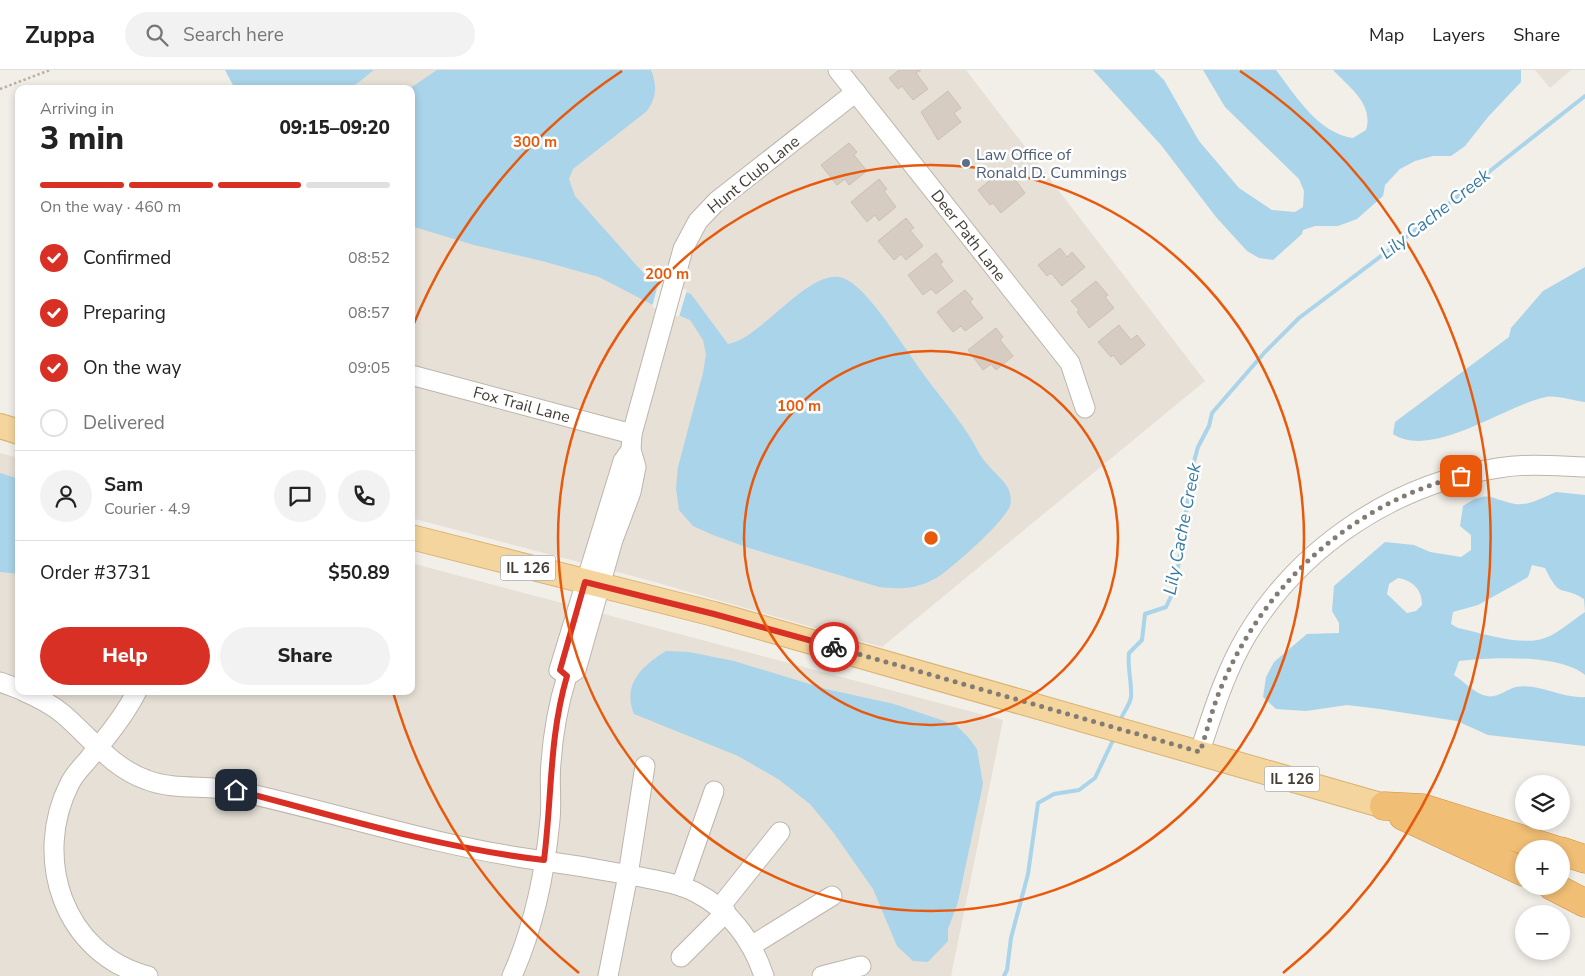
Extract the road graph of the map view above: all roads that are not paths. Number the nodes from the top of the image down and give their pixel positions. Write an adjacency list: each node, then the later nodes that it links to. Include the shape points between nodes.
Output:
1 (838, 70): 2 (street, Deer Path Lane)
2 (856, 92): 4 (street, Deer Path Lane, via 1070,363); 7 (street, Hunt Club Lane, via 707,210 688,237 675,273)
3 (415, 376): 7 (street, Fox Trail Lane)
4 (1085, 408)
5 (0, 426): 6 (main road)
6 (15, 431)
7 (632, 442): 10 (street, Hunt Club Lane, via 623,462)
8 (1585, 467): 16 (street, via 1499,468 1448,479 1401,496 1322,547 1282,587 1246,636 1220,691)
9 (415, 539): 10 (main road, IL 126)
10 (593, 584): 16 (main road, via 746,622); 24 (street, Hunt Club Lane, via 560,670 567,676 553,739 550,819)
11 (0, 682): 12 (street)
12 (15, 688)
13 (30, 695): 15 (street, via 61,712)
14 (134, 695): 15 (street)
15 (98, 747): 24 (street, via 132,774 160,784 236,790 422,838); 35 (street, via 71,781 61,803 53,834 55,877 63,902 84,935 112,960)
16 (1200, 752): 19 (main road, IL 126)
17 (645, 766): 26 (street)
18 (714, 791): 27 (street)
19 (1384, 806): 21 (highway, via 1423,808); 25 (highway)
20 (780, 832): 31 (street)
21 (1524, 840)
22 (1570, 854): 23 (highway)
23 (1585, 859)
24 (544, 860): 26 (street); 36 (street, Hunt Club Lane, via 535,910)
25 (1515, 868)
26 (628, 875): 27 (street); 37 (street)
27 (680, 886): 31 (street)
28 (1569, 895): 30 (highway)
29 (832, 896): 32 (street)
30 (1585, 903)
31 (723, 910): 32 (street); 33 (street)
32 (751, 946): 38 (street)
33 (681, 957)
34 (861, 966): 39 (street)
35 (148, 976)
36 (512, 976)
37 (608, 976)
38 (764, 976)
39 (822, 976)

